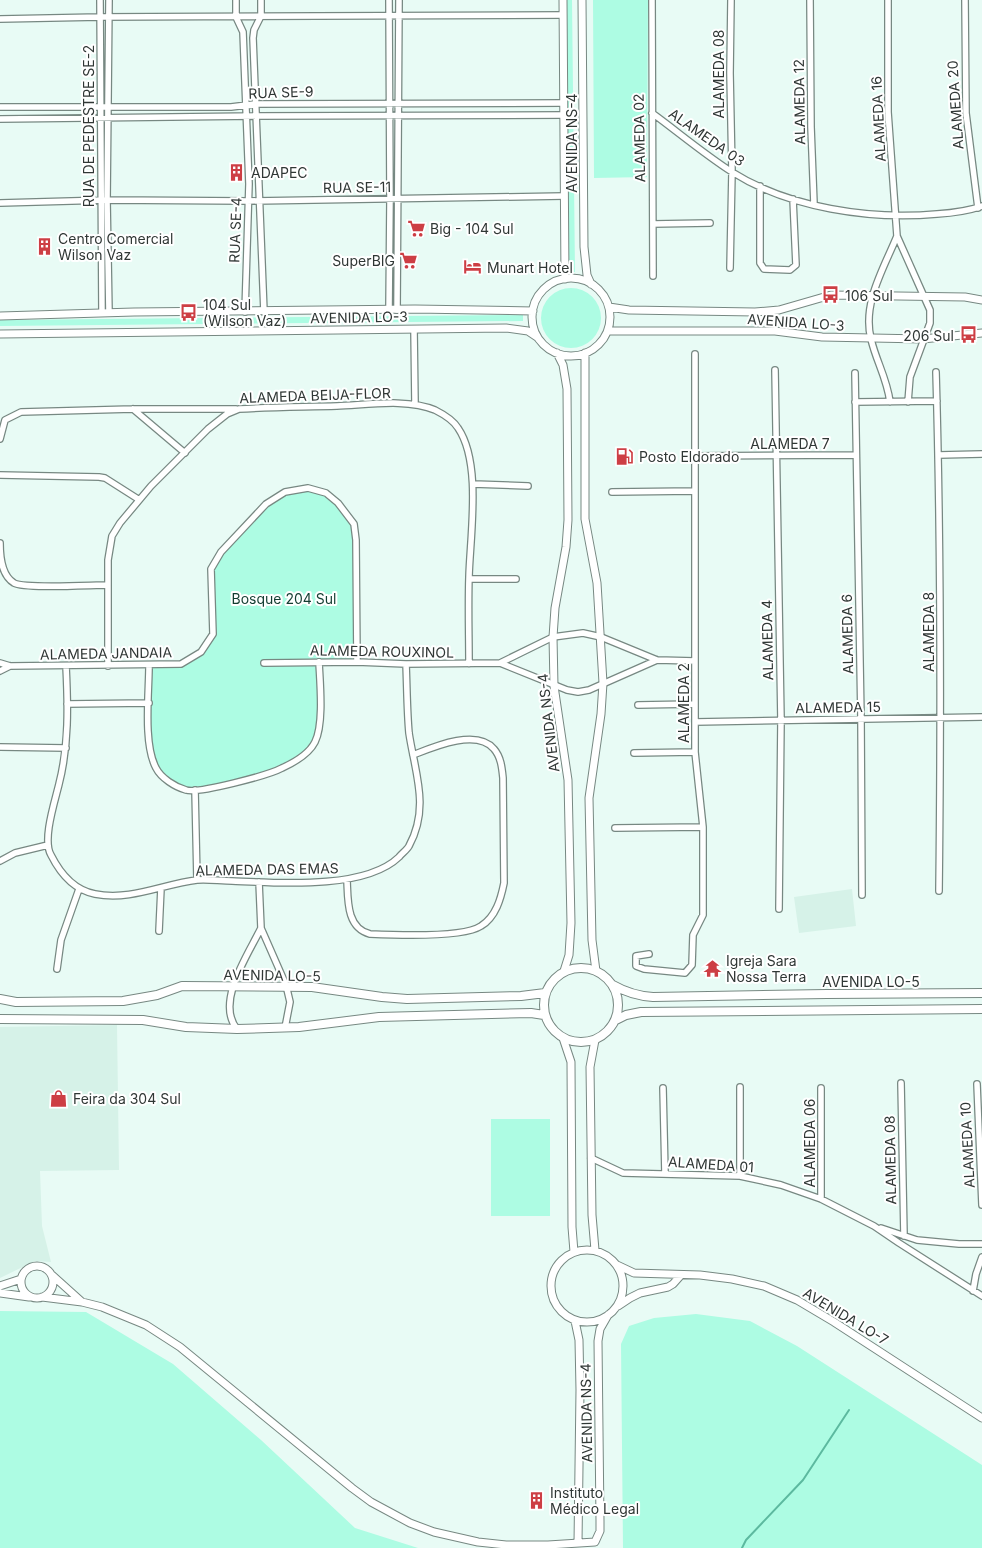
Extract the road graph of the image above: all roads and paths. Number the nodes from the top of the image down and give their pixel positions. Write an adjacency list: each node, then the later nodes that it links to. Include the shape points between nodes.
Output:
1 (100, 0): 19 (street, RUA DE PEDESTRE SE-2)
2 (109, 0): 20 (street, RUA DE PEDESTRE SE-2)
3 (236, 0): 15 (street, RUA SE-4)
4 (261, 0): 16 (street, RUA SE-4)
5 (389, 0): 17 (street)
6 (399, 0): 18 (street)
7 (563, 0): 14 (street, AVENIDA NS-4)
8 (582, 0): 59 (street, AVENIDA NS-4, via 584,247)
9 (652, 0): 30 (street, ALAMEDA 02)
10 (731, 0): 39 (street, ALAMEDA 08)
11 (810, 0): 50 (street, ALAMEDA 12)
12 (888, 0): 52 (street, ALAMEDA 16, via 888,112)
13 (965, 0): 51 (street, ALAMEDA 20, via 966,113)
14 (563, 15): 18 (street); 24 (street, AVENIDA NS-4)
15 (236, 16): 16 (street); 20 (street); 26 (street, RUA SE-4, via 243,32)
16 (261, 16): 17 (street); 25 (street, RUA SE-4, via 253,38)
17 (389, 16): 18 (street); 22 (street)
18 (399, 16): 23 (street)
19 (100, 17): 20 (street); 21 (street); 27 (street, RUA DE PEDESTRE SE-2)
20 (109, 17): 28 (street, RUA DE PEDESTRE SE-2)
21 (0, 19)
22 (390, 103): 23 (street, RUA SE-9); 25 (street, RUA SE-9); 34 (street)
23 (398, 103): 24 (street, RUA SE-9); 35 (street)
24 (563, 103): 31 (street, AVENIDA NS-4)
25 (255, 104): 26 (street, RUA SE-9); 33 (street, RUA SE-4)
26 (247, 105): 28 (street, RUA SE-9); 32 (street, RUA SE-4)
27 (100, 106): 28 (street, RUA SE-9); 29 (street, RUA SE-9); 37 (street, RUA DE PEDESTRE SE-2)
28 (108, 106): 36 (street, RUA DE PEDESTRE SE-2)
29 (0, 107)
30 (652, 113): 39 (street, ALAMEDA 03); 54 (street, ALAMEDA 02)
31 (563, 115): 35 (street, RUA SE-9); 41 (street, AVENIDA NS-4)
32 (247, 116): 33 (street, RUA SE-9); 36 (street, RUA SE-9); 47 (street, RUA SE-4)
33 (256, 116): 34 (street, RUA SE-9); 48 (street, RUA SE-4)
34 (390, 116): 35 (street, RUA SE-9); 46 (street)
35 (398, 116): 42 (street)
36 (108, 117): 37 (street, RUA SE-9); 45 (street, RUA DE PEDESTRE SE-2)
37 (100, 118): 38 (street, RUA SE-9); 44 (street, RUA DE PEDESTRE SE-2)
38 (0, 119)
39 (732, 172): 40 (street, ALAMEDA 03); 56 (street, ALAMEDA 08)
40 (760, 186): 43 (street, ALAMEDA 03); 43 (street, via 760,263 764,269 790,270 796,265)
41 (564, 196): 42 (street, RUA SE-11); 58 (street, AVENIDA NS-4)
42 (398, 199): 46 (street, RUA SE-11); 64 (street)
43 (793, 199): 50 (street, ALAMEDA 03)
44 (100, 200): 45 (street, RUA SE-11); 49 (street, RUA SE-11); 68 (street, RUA DE PEDESTRE SE-2)
45 (107, 200): 47 (street, RUA SE-11); 68 (street, RUA DE PEDESTRE SE-2)
46 (390, 200): 48 (street, RUA SE-11); 64 (street)
47 (247, 201): 48 (street, RUA SE-11); 66 (street, RUA SE-4)
48 (259, 201): 67 (street, RUA SE-4)
49 (0, 204)
50 (814, 204): 52 (street, ALAMEDA 03, via 858,213)
51 (980, 207): 52 (street, ALAMEDA 03, via 953,213)
52 (896, 216): 55 (street, ALAMEDA 16)
53 (710, 223): 54 (street)
54 (653, 224): 57 (street, ALAMEDA 02)
55 (897, 236): 60 (street, ALAMEDA 16); 61 (street, ALAMEDA 16)
56 (730, 268)
57 (653, 276)
58 (565, 279): 59 (street, via 579,279); 65 (street, via 543,290)
59 (591, 284): 63 (street)
60 (873, 296): 61 (street, AVENIDA LO-3); 63 (street, AVENIDA LO-3, via 831,295 778,310 755,312); 75 (street, ALAMEDA 16, via 869,307)
61 (924, 296): 62 (street, AVENIDA LO-3); 76 (street, ALAMEDA 16, via 930,310 930,323)
62 (982, 300)
63 (609, 307): 71 (street)
64 (393, 310): 65 (street, AVENIDA LO-3); 67 (street, AVENIDA LO-3)
65 (533, 311): 74 (street, via 533,325)
66 (245, 312): 67 (street, AVENIDA LO-3); 68 (street, AVENIDA LO-3)
67 (264, 312)
68 (106, 313): 69 (street, AVENIDA LO-3)
69 (0, 316)
70 (414, 329): 73 (street, AVENIDA LO-3); 74 (street, AVENIDA LO-3, via 506,328 528,331); 87 (street)
71 (608, 331): 75 (street, AVENIDA LO-3, via 776,331 822,337); 78 (street, via 602,342)
72 (982, 333): 76 (street, AVENIDA LO-3)
73 (0, 334)
74 (538, 337): 77 (street)
75 (871, 338): 76 (street, AVENIDA LO-3); 85 (street, ALAMEDA 16, via 888,386)
76 (923, 339): 86 (street, ALAMEDA 16, via 910,377)
77 (557, 353): 78 (street, via 569,356); 107 (street, AVENIDA NS-4, via 563,365 567,389 568,520 554,608)
78 (586, 353): 108 (street, via 585,519 597,583)
79 (695, 354): 96 (street, ALAMEDA 2)
80 (776, 370): 93 (street, ALAMEDA 4)
81 (936, 372): 83 (street, ALAMEDA 8)
82 (855, 373): 84 (street, ALAMEDA 6)
83 (937, 401): 86 (street); 95 (street, ALAMEDA 8)
84 (855, 402): 85 (street); 94 (street, ALAMEDA 6)
85 (890, 402): 86 (street)
86 (908, 402)
87 (415, 404): 89 (street, ALAMEDA BEIJA-FLOR); 98 (street, ALAMEDA BEIJA-FLOR, via 435,410 458,428 466,445)
88 (133, 409): 89 (street); 90 (street, via 21,412 5,420); 91 (street)
89 (239, 409): 91 (street, ALAMEDA BEIJA-FLOR, via 208,429)
90 (0, 438)
91 (185, 453): 102 (street, ALAMEDA BEIJA-FLOR)
92 (982, 454): 95 (street)
93 (776, 455): 94 (street, ALAMEDA 7); 96 (street, ALAMEDA 7); 132 (street, ALAMEDA 4)
94 (856, 455): 131 (street, ALAMEDA 6)
95 (939, 455): 129 (street, ALAMEDA 8)
96 (694, 456): 100 (street, ALAMEDA 2)
97 (0, 476): 102 (street, via 105,478)
98 (473, 484): 99 (street); 104 (street, ALAMEDA BEIJA-FLOR)
99 (528, 486)
100 (695, 491): 101 (street); 110 (street, ALAMEDA 2)
101 (612, 492)
102 (138, 499): 106 (street, ALAMEDA BEIJA-FLOR, via 112,536)
103 (0, 543): 106 (street, via 2,565 14,583)
104 (469, 579): 105 (street); 117 (street, ALAMEDA BEIJA-FLOR)
105 (516, 579)
106 (108, 586): 120 (street, ALAMEDA BEIJA-FLOR)
107 (553, 636): 108 (street, via 583,633); 115 (street); 124 (street, AVENIDA NS-4)
108 (602, 638): 109 (street); 123 (street)
109 (657, 660): 110 (street); 123 (street)
110 (695, 661): 127 (street, ALAMEDA 2)
111 (319, 662): 112 (street, ALAMEDA ROUXINOL); 114 (street, ALAMEDA ROUXINOL); 139 (street, via 319,725 314,743 300,758 281,769)
112 (357, 662): 116 (street, ALAMEDA ROUXINOL); 121 (street, ALAMEDA JANDAIA, via 354,524 338,503 326,494 308,488 285,492 266,504 222,552 211,569 213,634 201,652 181,664)
113 (0, 663): 118 (street, ALAMEDA JANDAIA)
114 (264, 663)
115 (500, 663): 117 (street, ALAMEDA ROUXINOL); 124 (street)
116 (406, 664): 117 (street, ALAMEDA ROUXINOL); 138 (street, ALAMEDA DAS EMAS)
117 (469, 664)
118 (10, 666): 119 (street, ALAMEDA JANDAIA); 122 (street, ALAMEDA JANDAIA)
119 (66, 666): 120 (street, ALAMEDA JANDAIA); 126 (street)
120 (108, 666): 121 (street, ALAMEDA JANDAIA)
121 (149, 666): 125 (street)
122 (0, 671)
123 (603, 683): 124 (street, via 578,692); 157 (street, via 589,798 592,940)
124 (554, 686): 156 (street, AVENIDA NS-4, via 568,780 571,923 569,955)
125 (149, 703): 126 (street); 139 (street, via 150,750 156,769 168,782 187,791)
126 (68, 704): 135 (street)
127 (695, 704): 128 (street); 133 (street, ALAMEDA 2)
128 (638, 705)
129 (941, 717): 130 (street, ALAMEDA 15); 131 (street, ALAMEDA 15); 149 (street, ALAMEDA 8)
130 (982, 717)
131 (861, 719): 132 (street, ALAMEDA 15); 150 (street, ALAMEDA 6)
132 (781, 720): 133 (street, ALAMEDA 15); 151 (street, ALAMEDA 4)
133 (695, 722): 136 (street, ALAMEDA 2)
134 (0, 747): 135 (street)
135 (66, 748): 142 (street)
136 (695, 752): 137 (street); 140 (street, ALAMEDA 2)
137 (634, 753)
138 (413, 755): 145 (street, ALAMEDA DAS EMAS, via 421,811 409,847 392,864); 145 (street, via 452,741 472,739 486,742 494,748 503,778 504,882 501,899 489,920 480,927 449,933 370,934 356,927 348,902)
139 (195, 790): 144 (street)
140 (703, 827): 141 (street); 154 (street, ALAMEDA 2, via 703,915 693,935 692,965 685,972 638,968 636,956)
141 (615, 828)
142 (48, 844): 143 (street, via 15,853); 148 (street, via 49,853 59,868)
143 (0, 861)
144 (197, 880): 146 (street, ALAMEDA DAS EMAS); 147 (street, ALAMEDA DAS EMAS)
145 (347, 880): 146 (street, ALAMEDA DAS EMAS)
146 (260, 882): 152 (street)
147 (161, 888): 148 (street, ALAMEDA DAS EMAS, via 133,895 108,896); 153 (street)
148 (79, 889): 155 (street, via 61,940)
149 (939, 891)
150 (862, 895)
151 (779, 909)
152 (261, 928): 158 (street); 160 (street)
153 (160, 931)
154 (649, 954)
155 (58, 969)
156 (564, 971): 157 (main road, via 580,968); 161 (main road, via 549,984)
157 (596, 971): 159 (main road)
158 (286, 985): 160 (main road, AVENIDA LO-5); 161 (main road, AVENIDA LO-5, via 407,999); 168 (street, via 290,1002)
159 (613, 985): 162 (main road, AVENIDA LO-5, via 638,996 653,997); 167 (main road, via 618,996)
160 (232, 986): 163 (main road, AVENIDA LO-5, via 182,986 157,995 123,1001 16,1002); 169 (street, via 230,1015)
161 (545, 993): 165 (main road)
162 (982, 993)
163 (0, 999)
164 (982, 1009): 167 (main road, AVENIDA LO-5, via 641,1012)
165 (544, 1015): 168 (main road, via 387,1017); 170 (main road, via 549,1026)
166 (0, 1019): 169 (main road, via 143,1020 186,1027)
167 (616, 1020): 171 (main road)
168 (285, 1028): 169 (main road)
169 (237, 1029)
170 (563, 1038): 171 (main road, via 578,1043); 186 (street, via 571,1062)
171 (595, 1040): 177 (street, via 590,1067)
172 (901, 1083): 183 (street, ALAMEDA 08)
173 (977, 1084): 181 (street, ALAMEDA 10)
174 (740, 1087): 179 (street)
175 (663, 1088): 178 (street)
176 (821, 1088): 180 (street, ALAMEDA 06)
177 (591, 1158): 178 (street, ALAMEDA 01, via 623,1173); 185 (street)
178 (665, 1174): 179 (street, ALAMEDA 01)
179 (740, 1176): 180 (street, ALAMEDA 01, via 781,1185)
180 (821, 1199): 182 (street, ALAMEDA 01)
181 (982, 1205)
182 (874, 1226): 183 (street); 193 (street, ALAMEDA 01)
183 (904, 1236): 184 (street, via 935,1242)
184 (982, 1244)
185 (594, 1250): 186 (street); 188 (street, via 611,1258)
186 (574, 1252): 201 (street, via 556,1266 550,1287 557,1308)
187 (982, 1257): 193 (street)
188 (617, 1265): 190 (street, AVENIDA LO-7, via 634,1273); 199 (street, via 623,1286)
189 (52, 1275): 191 (street, via 45,1268 35,1266 26,1270); 197 (street, via 52,1288); 198 (street)
190 (681, 1276): 199 (street, via 668,1287 640,1293); 202 (street, AVENIDA LO-7, via 732,1279 764,1286 797,1300)
191 (21, 1279): 192 (street); 196 (street, via 24,1292)
192 (0, 1286)
193 (974, 1291): 195 (street, ALAMEDA 01)
194 (0, 1293): 196 (street)
195 (982, 1296)
196 (30, 1297): 197 (street)
197 (42, 1297): 198 (street)
198 (82, 1302): 203 (street, via 146,1325 180,1347 352,1488 410,1524 478,1542)
199 (617, 1306): 200 (street)
200 (608, 1315): 201 (street, via 598,1321); 203 (street, AVENIDA NS-4, via 600,1329 598,1342 600,1531 595,1542)
201 (575, 1321): 203 (street, AVENIDA NS-4, via 579,1340 580,1390)
202 (982, 1418)
203 (578, 1544)

